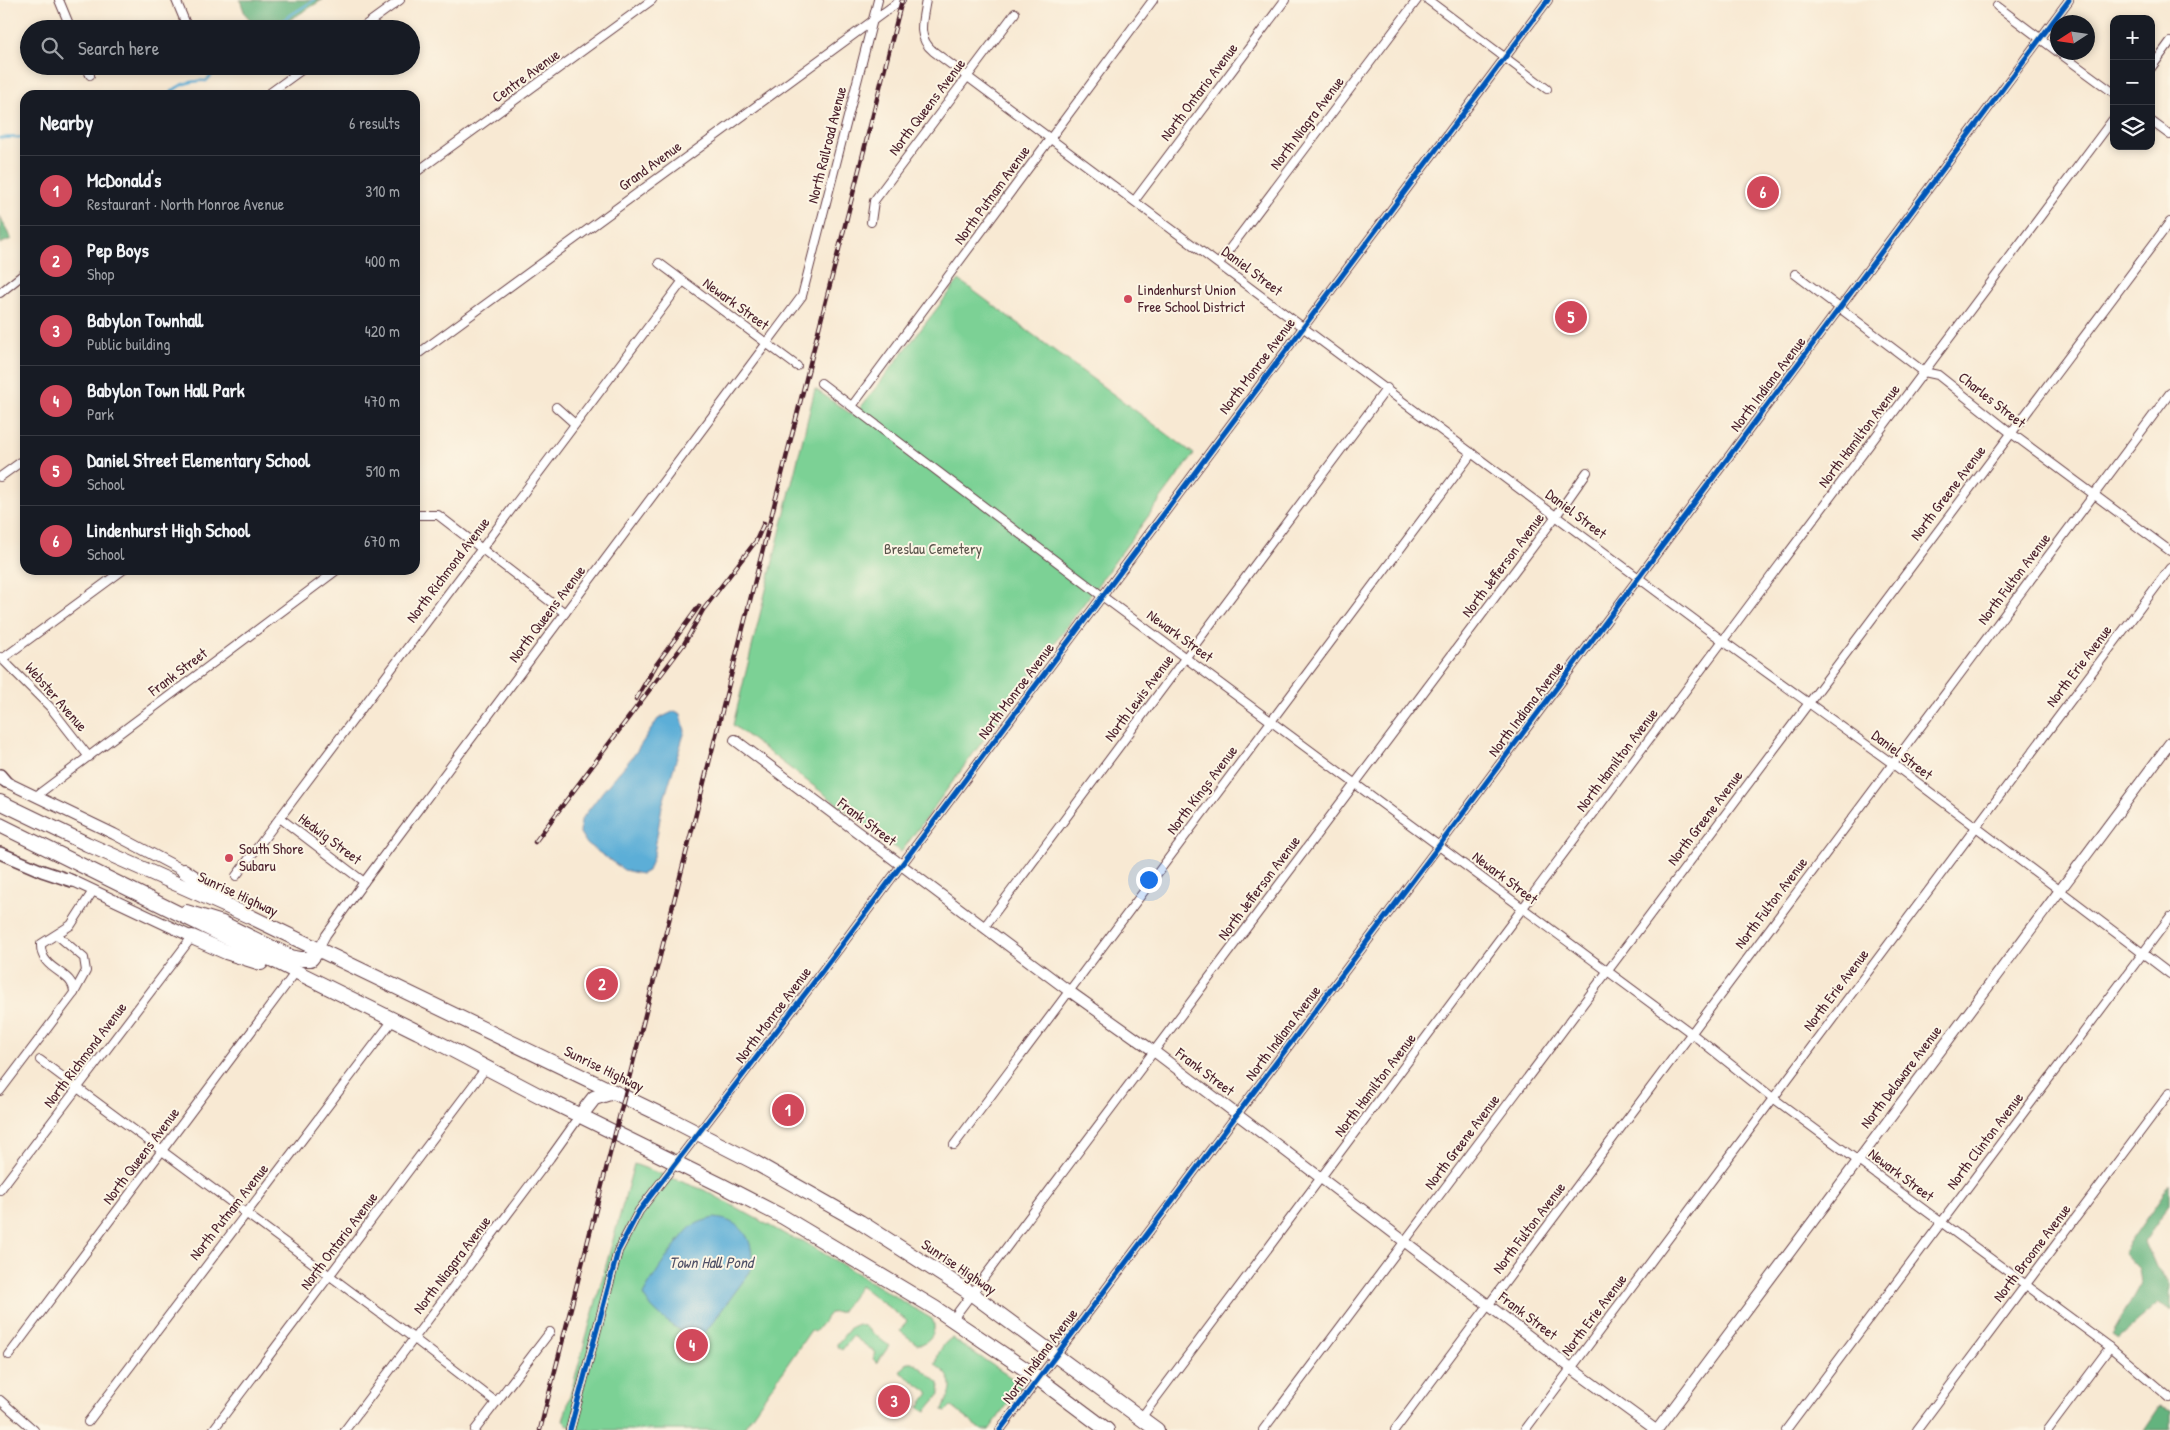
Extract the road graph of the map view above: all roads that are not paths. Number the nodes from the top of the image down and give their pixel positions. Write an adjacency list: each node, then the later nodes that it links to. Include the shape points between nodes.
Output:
1 (59, 0): 17 (street)
2 (176, 0): 18 (street)
3 (400, 0): 19 (street)
4 (652, 0): 35 (street, Centre Avenue)
5 (878, 0): 16 (street, North Railroad Avenue)
6 (901, 0): 16 (street, Grand Avenue)
7 (926, 0): 27 (street, Daniel Street, via 921,26 924,42)
8 (1153, 0): 34 (street, North Putnam Avenue)
9 (1284, 0): 36 (street, North Ontario Avenue)
10 (1417, 0): 40 (street, North Niagra Avenue)
11 (1428, 0): 23 (street)
12 (1548, 0): 23 (street, North Monroe Avenue)
13 (2069, 0): 20 (street, North Indiana Avenue)
14 (1997, 6): 20 (street)
15 (1015, 13): 27 (street, North Queens Avenue)
16 (873, 19): 45 (street, North Railroad Avenue); 49 (street, Grand Avenue)
17 (67, 20)
18 (184, 20)
19 (372, 20)
20 (2039, 39): 22 (street); 46 (street, North Indiana Avenue)
21 (2170, 42): 25 (street)
22 (2050, 47)
23 (1506, 57): 28 (street); 47 (street, North Monroe Avenue)
24 (2069, 60): 30 (street)
25 (2155, 63)
26 (295, 75): 29 (street)
27 (967, 76): 34 (street, Daniel Street); 37 (street, North Queens Avenue, via 874,201)
28 (1547, 88)
29 (274, 90)
30 (2110, 90)
31 (2110, 123): 51 (street, North Hamilton Avenue)
32 (2155, 124): 33 (street)
33 (2170, 135)
34 (1051, 138): 36 (street, Daniel Street); 55 (street, North Putnam Avenue)
35 (420, 170)
36 (1135, 200): 40 (street, Daniel Street)
37 (871, 222)
38 (2170, 222): 58 (street, North Greene Avenue)
39 (659, 263): 43 (street, Newark Street)
40 (1219, 263): 47 (street, Daniel Street)
41 (1795, 274): 46 (street, Charles Street)
42 (20, 277): 44 (street)
43 (682, 282): 48 (street, Newark Street); 57 (street, North Richmond Avenue)
44 (0, 293)
45 (802, 296): 48 (street, North Queens Avenue)
46 (1840, 309): 51 (street, Charles Street); 71 (street, North Indiana Avenue)
47 (1302, 327): 53 (street, Daniel Street); 72 (street, North Monroe Avenue)
48 (766, 344): 50 (street, Newark Street); 73 (street, North Queens Avenue)
49 (420, 352)
50 (797, 366)
51 (1924, 372): 58 (street, Charles Street, via 1938,375); 74 (street, North Hamilton Avenue)
52 (820, 383): 55 (street, Newark Street)
53 (1387, 388): 59 (street, Daniel Street); 75 (street, North Lewis Avenue)
54 (2170, 393): 63 (street, North Fulton Avenue)
55 (852, 406): 72 (street, Newark Street)
56 (556, 407): 57 (street)
57 (575, 424): 66 (street, North Richmond Avenue)
58 (2011, 433): 63 (street, Charles Street); 77 (street, North Greene Avenue)
59 (1472, 452): 65 (street, Daniel Street); 78 (street, North Kings Avenue)
60 (20, 462): 62 (street)
61 (1587, 472): 65 (street, North Jefferson Avenue)
62 (0, 477)
63 (2094, 494): 67 (street, Charles Street); 82 (street, North Fulton Avenue)
64 (420, 515): 66 (street, via 438,516)
65 (1556, 516): 71 (street, Daniel Street); 84 (street, North Jefferson Avenue)
66 (481, 549): 73 (street); 87 (street, North Richmond Avenue)
67 (2170, 551)
68 (2170, 568): 89 (street, North Erie Avenue)
69 (116, 575): 76 (street)
70 (330, 575): 81 (street, Frank Street)
71 (1639, 577): 74 (street, Daniel Street); 90 (street, North Indiana Avenue)
72 (1102, 596): 75 (street, Newark Street); 93 (street, North Monroe Avenue)
73 (565, 613): 97 (street, North Queens Avenue)
74 (1724, 642): 77 (street, Daniel Street); 101 (street, North Hamilton Avenue)
75 (1187, 657): 78 (street, Newark Street); 104 (street, North Lewis Avenue)
76 (1, 658): 81 (street, Webster Avenue, via 50,707)
77 (1809, 703): 82 (street, Daniel Street); 109 (street, North Greene Avenue)
78 (1271, 721): 84 (street, Newark Street); 112 (street, North Kings Avenue)
79 (735, 740): 93 (street, Frank Street)
80 (2170, 742): 98 (street, North Delaware Avenue)
81 (89, 757): 85 (street, Frank Street)
82 (1893, 764): 89 (street, Daniel Street); 115 (street, North Fulton Avenue)
83 (2, 779): 85 (street, Sunrise Highway)
84 (1354, 783): 90 (street, Newark Street); 116 (street, North Jefferson Avenue)
85 (36, 796): 94 (street, Sunrise Highway)
86 (0, 802): 102 (highway, Sunrise Highway, via 94,848)
87 (280, 818): 95 (street, North Richmond Avenue); 97 (street, Hedwig Street)
88 (0, 826): 100 (highway)
89 (1975, 827): 98 (street, Daniel Street); 123 (street, North Erie Avenue)
90 (1439, 846): 101 (street, Newark Street); 124 (street, North Indiana Avenue)
91 (0, 847): 96 (street)
92 (0, 853): 96 (main road)
93 (901, 866): 104 (street, Frank Street); 126 (street, North Monroe Avenue)
94 (184, 871): 102 (highway)
95 (236, 876)
96 (72, 881): 99 (street)
97 (364, 882): 107 (street, North Queens Avenue)
98 (2059, 890): 108 (street, Daniel Street); 129 (street, North Delaware Avenue)
99 (94, 891): 105 (street, via 71,925); 106 (street)
100 (156, 904): 107 (highway, via 222,923 296,958 311,958); 110 (highway)
101 (1523, 909): 109 (street, Newark Street); 131 (street, North Hamilton Avenue)
102 (251, 917): 107 (highway, Sunrise Highway)
103 (2170, 918): 108 (street, North Clinton Avenue)
104 (985, 926): 112 (street, Frank Street)
105 (57, 935): 113 (street, via 84,958 86,971); 113 (street, via 44,941 41,952 45,961 71,982)
106 (192, 937): 110 (highway, via 237,956); 119 (street, North Richmond Avenue)
107 (318, 950): 121 (highway, Sunrise Highway)
108 (2142, 954): 111 (street, Daniel Street); 134 (street, North Clinton Avenue)
109 (1607, 971): 115 (street, Newark Street); 135 (street, North Greene Avenue)
110 (295, 973): 114 (highway); 128 (street, North Queens Avenue)
111 (2170, 974)
112 (1069, 991): 116 (street, Frank Street); 127 (street, North Kings Avenue)
113 (74, 993): 120 (street)
114 (393, 1020): 118 (highway); 133 (street, North Putnam Avenue)
115 (1691, 1033): 123 (street, Newark Street); 139 (street, North Fulton Avenue)
116 (1155, 1052): 124 (street, Frank Street); 138 (street, North Jefferson Avenue)
117 (40, 1060): 119 (street)
118 (486, 1068): 125 (highway); 136 (street, North Ontario Avenue)
119 (78, 1087): 128 (street); 132 (street, North Richmond Avenue)
120 (0, 1091)
121 (613, 1092): 125 (highway, via 594,1098); 126 (highway, Sunrise Highway)
122 (2170, 1092): 137 (street, North Broome Avenue)
123 (1773, 1098): 129 (street, Newark Street); 146 (street, North Erie Avenue)
124 (1237, 1115): 131 (street, Frank Street); 144 (street, North Indiana Avenue)
125 (580, 1116): 130 (highway); 142 (street, North Niagara Avenue)
126 (699, 1133): 130 (street, North Monroe Avenue); 138 (highway, Sunrise Highway, via 829,1204)
127 (954, 1145)
128 (162, 1151): 133 (street); 145 (street, North Queens Avenue)
129 (1858, 1160): 134 (street, Newark Street); 164 (street, North Delaware Avenue)
130 (677, 1163): 140 (highway, via 790,1222); 157 (street, North Monroe Avenue, via 633,1220 620,1246)
131 (1321, 1180): 135 (street, Frank Street); 151 (street, North Hamilton Avenue)
132 (0, 1190)
133 (245, 1212): 136 (street); 152 (street, North Putnam Avenue)
134 (1941, 1222): 137 (street, Newark Street); 165 (street, North Clinton Avenue)
135 (1405, 1242): 139 (street, Frank Street); 161 (street, North Greene Avenue)
136 (330, 1276): 142 (street); 154 (street, North Ontario Avenue)
137 (2026, 1285): 143 (street, Newark Street); 166 (street, North Broome Avenue)
138 (972, 1294): 140 (street, North Jefferson Avenue); 144 (highway, Sunrise Highway)
139 (1489, 1305): 146 (street, Frank Street); 162 (street, North Fulton Avenue)
140 (952, 1320): 147 (highway)
141 (550, 1332): 150 (street)
142 (414, 1339): 150 (street); 155 (street, North Niagara Avenue)
143 (2110, 1347): 148 (street, Newark Street); 167 (street)
144 (1057, 1354): 147 (street, North Indiana Avenue); 151 (highway, Sunrise Highway)
145 (9, 1355)
146 (1571, 1368): 163 (street, North Erie Avenue); 164 (street, Frank Street)
147 (1038, 1379): 158 (street, North Indiana Avenue); 159 (highway)
148 (2170, 1398)
149 (0, 1400): 153 (street)
150 (496, 1402): 156 (street)
151 (1141, 1418): 160 (highway, Sunrise Highway)
152 (88, 1422)
153 (29, 1428)
154 (213, 1430)
155 (344, 1430)
156 (475, 1430)
157 (570, 1430)
158 (1000, 1430)
159 (1107, 1430)
160 (1157, 1430)
161 (1263, 1430)
162 (1395, 1430)
163 (1525, 1430)
164 (1656, 1430)
165 (1786, 1430)
166 (1917, 1430)
167 (2048, 1430)

